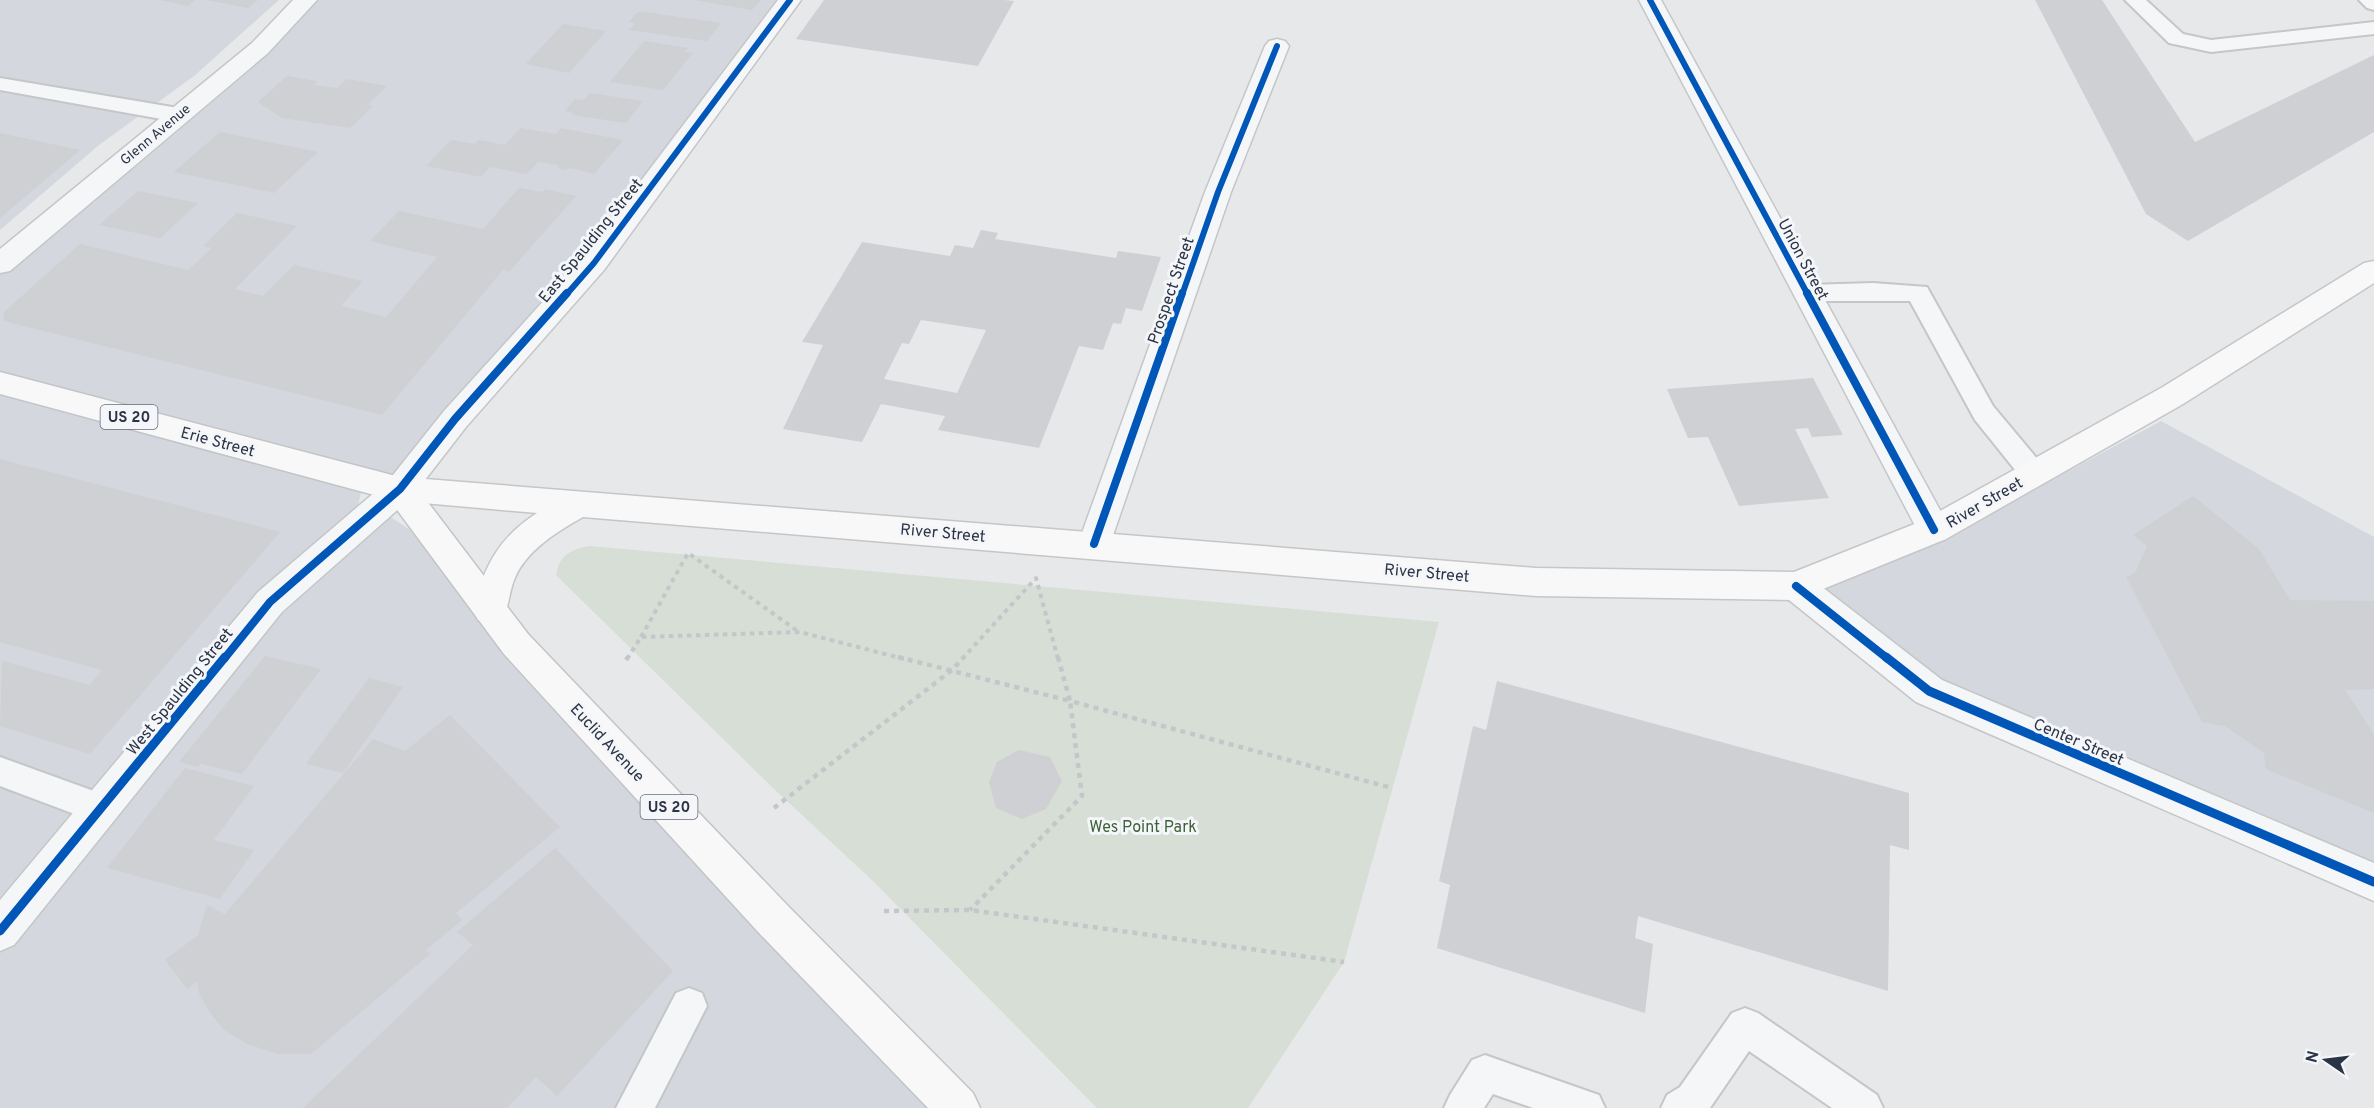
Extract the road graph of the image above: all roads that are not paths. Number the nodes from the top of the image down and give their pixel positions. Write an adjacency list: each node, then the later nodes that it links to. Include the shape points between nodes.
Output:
1 (306, 0): 10 (street, Glenn Avenue, via 260,48)
2 (790, 0): 16 (street, East Spaulding Street, via 594,262 455,419)
3 (1650, 0): 13 (street, Union Street)
4 (2135, 0): 7 (lane, via 2176,39 2211,46)
5 (2369, 0): 6 (lane)
6 (2374, 4)
7 (2374, 28)
8 (1277, 46): 19 (street, Prospect Street, via 1218,192)
9 (0, 84): 10 (lane)
10 (178, 115): 11 (street, Glenn Avenue)
11 (0, 264)
12 (2374, 270): 15 (main road, River Street, via 2172,396)
13 (1807, 293): 15 (lane, via 1918,292 1984,413); 18 (street, Union Street)
14 (0, 383): 16 (main road, Erie Street / US 20)
15 (2034, 474): 18 (main road, River Street)
16 (400, 489): 17 (main road, River Street); 21 (main road, Euclid Avenue / US 20); 23 (street, West Spaulding Street, via 270,602)
17 (578, 504): 19 (main road, River Street); 21 (main road, via 544,522 520,545 500,574)
18 (1934, 530): 20 (main road, River Street)
19 (1094, 544): 20 (main road, River Street, via 1536,582)
20 (1796, 586): 24 (street, Center Street, via 1929,691)
21 (490, 610): 28 (main road, Euclid Avenue / US 20, via 516,644 774,920)
22 (0, 771): 23 (lane)
23 (101, 808): 25 (street, West Spaulding Street)
24 (2374, 882)
25 (0, 931)
26 (689, 1006): 27 (lane)
27 (635, 1108)
28 (958, 1108)
29 (1463, 1108): 30 (lane, via 1485,1073)
30 (1586, 1108)
31 (1680, 1108): 32 (lane, via 1693,1101 1746,1026)
32 (1864, 1108)

